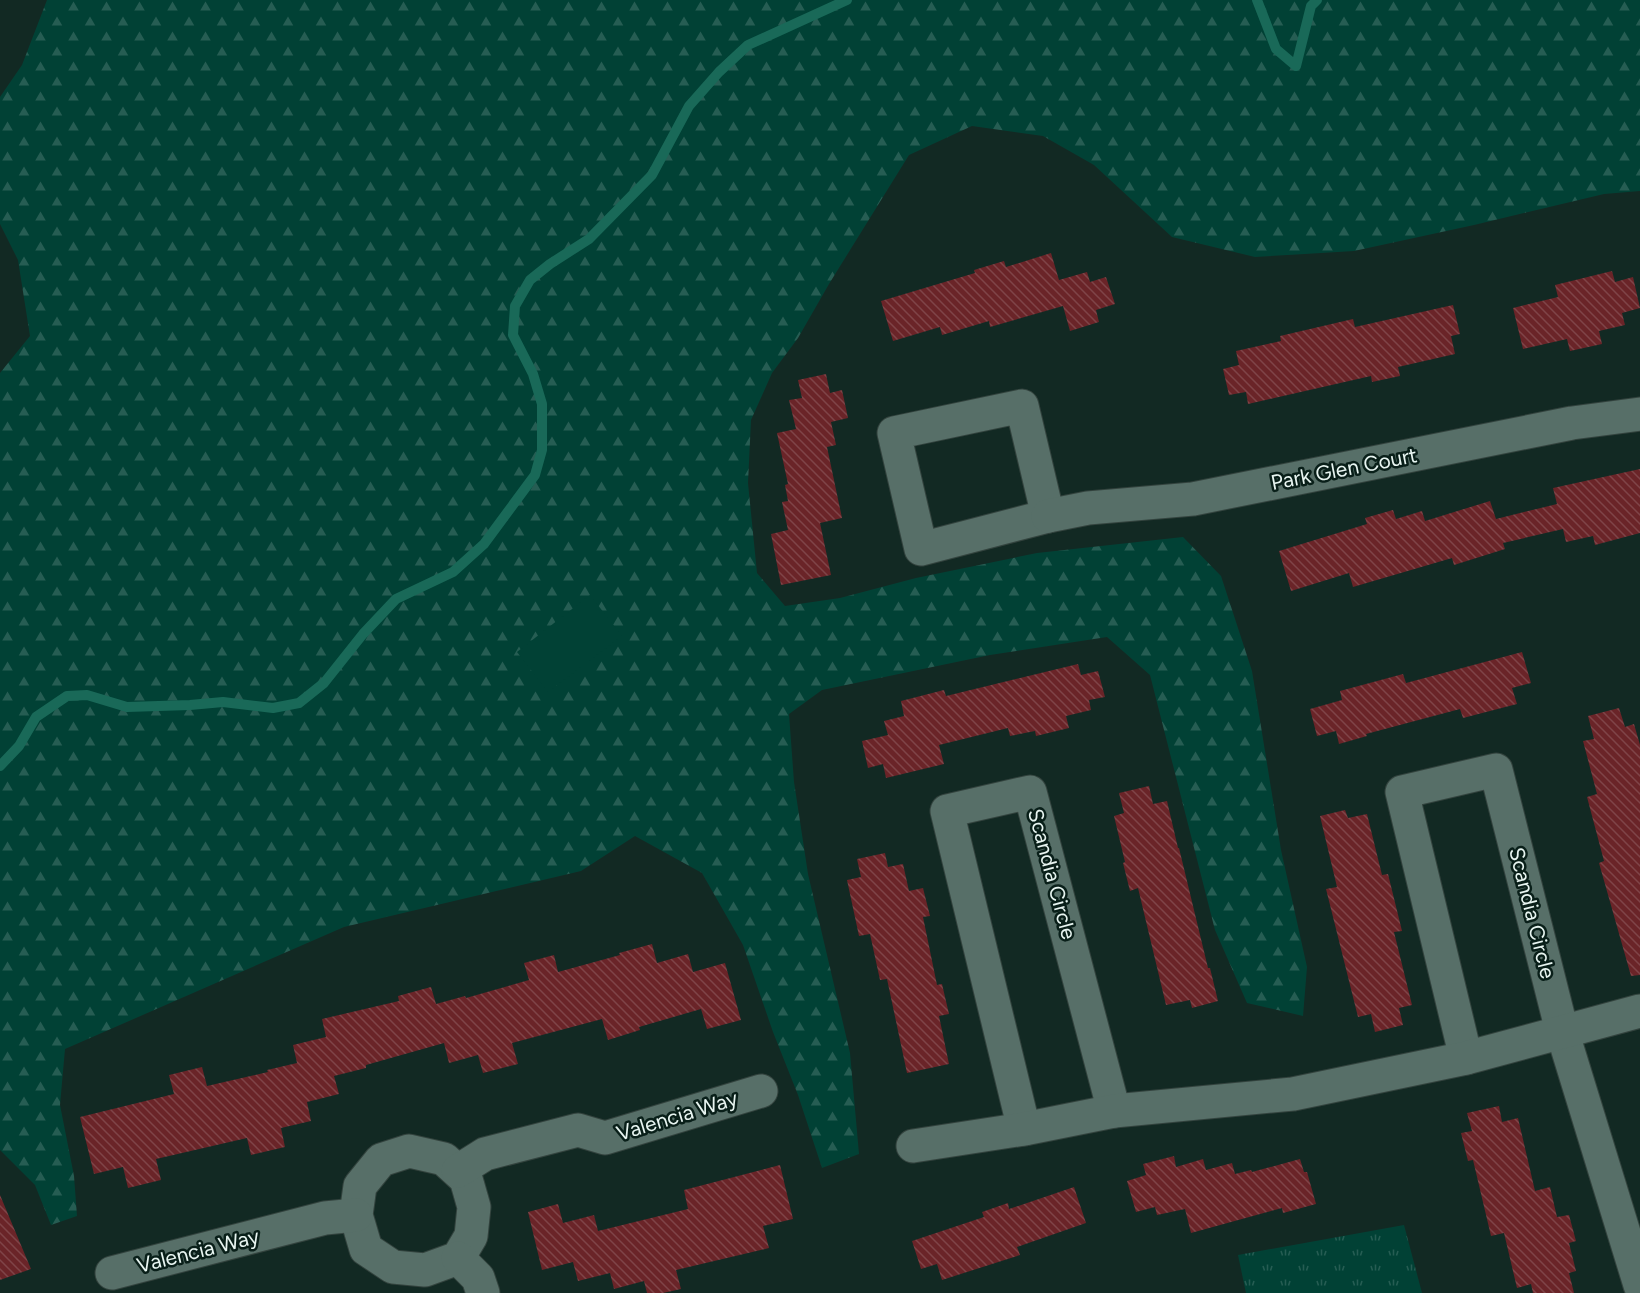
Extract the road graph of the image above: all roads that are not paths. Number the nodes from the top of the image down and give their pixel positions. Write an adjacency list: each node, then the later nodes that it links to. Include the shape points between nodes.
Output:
1 (1640, 414): 2 (street, Park Glen Court, via 1572,423 1193,499 1088,508)
2 (1048, 516): 2 (street, Park Glen Court, via 921,549 894,433 1022,406)
3 (1640, 1011): 4 (street)
4 (1562, 1031): 5 (street); 5 (street, Scandia Circle, via 1496,770 1402,792); 14 (street, Scandia Circle)
5 (1466, 1058): 7 (street, via 1293,1094)
6 (760, 1091): 10 (street, Valencia Way, via 605,1138 578,1130 485,1154)
7 (1114, 1111): 8 (street); 8 (street, Scandia Circle, via 1030,792 947,811)
8 (1024, 1129): 9 (street)
9 (913, 1146)
10 (458, 1171): 11 (street, via 444,1159 409,1151 381,1160 360,1186); 12 (street, via 466,1179 474,1207 471,1236)
11 (356, 1215): 12 (street, via 366,1249 393,1267 424,1270); 13 (street, Valencia Way, via 325,1218)
12 (458, 1258): 15 (street, via 478,1278)
13 (112, 1273)
14 (1640, 1285)
15 (483, 1293)

